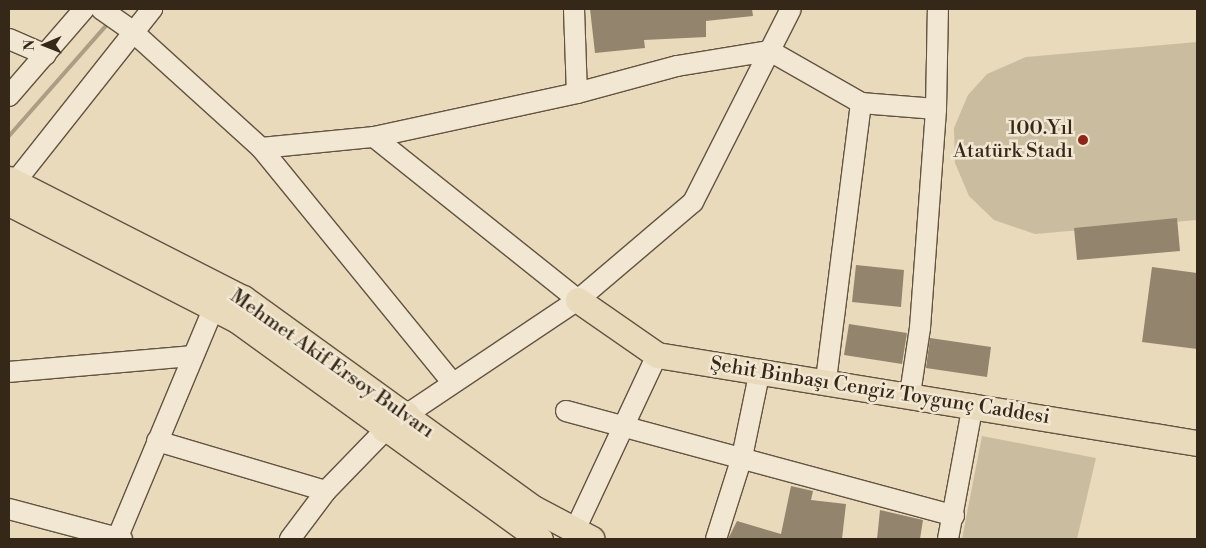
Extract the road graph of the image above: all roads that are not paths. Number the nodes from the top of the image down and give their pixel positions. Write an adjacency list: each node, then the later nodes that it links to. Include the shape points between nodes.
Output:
1 (84, 9): 10 (street)
2 (101, 9): 7 (street)
3 (152, 9): 7 (street)
4 (574, 9): 11 (street)
5 (791, 9): 9 (street)
6 (938, 9): 14 (street)
7 (132, 31): 16 (street); 17 (street)
8 (9, 39): 10 (street)
9 (770, 51): 11 (street, via 677,66); 13 (street); 18 (street, via 693,202)
10 (46, 54): 12 (street)
11 (577, 93): 15 (street)
12 (9, 96)
13 (860, 103): 14 (street); 24 (street)
14 (936, 108): 26 (street, via 920,328)
15 (374, 137): 16 (street); 18 (street)
16 (261, 148): 25 (street)
17 (11, 188): 19 (main road, Mehmet Akif Ersoy Bulvarı); 29 (main road, Mehmet Akif Ersoy Bulvarı, via 243,298)
18 (578, 300): 20 (main road, Şehit Binbaşı Cengiz Toygunç Caddesi); 25 (street)
19 (214, 307): 21 (street); 29 (main road, Mehmet Akif Ersoy Bulvarı)
20 (657, 355): 22 (main road, Şehit Binbaşı Cengiz Toygunç Caddesi); 30 (street)
21 (192, 356): 23 (street); 31 (street)
22 (760, 370): 24 (main road, Şehit Binbaşı Cengiz Toygunç Caddesi); 33 (street)
23 (9, 372)
24 (826, 380): 26 (main road, Şehit Binbaşı Cengiz Toygunç Caddesi)
25 (452, 382): 29 (street)
26 (910, 394): 27 (main road, Şehit Binbaşı Cengiz Toygunç Caddesi)
27 (973, 404): 32 (main road, Şehit Binbaşı Cengiz Toygunç Caddesi); 36 (street)
28 (566, 410): 30 (street)
29 (396, 422): 34 (street); 37 (main road, Mehmet Akif Ersoy Bulvarı); 40 (main road, Mehmet Akif Ersoy Bulvarı)
30 (622, 426): 33 (street); 37 (street)
31 (157, 441): 34 (street); 38 (street)
32 (1197, 443)
33 (742, 457): 36 (street); 41 (street)
34 (326, 491): 39 (street)
35 (9, 509): 38 (street)
36 (954, 516): 42 (street)
37 (583, 536)
38 (119, 539)
39 (290, 539)
40 (540, 539)
41 (716, 539)
42 (948, 539)

